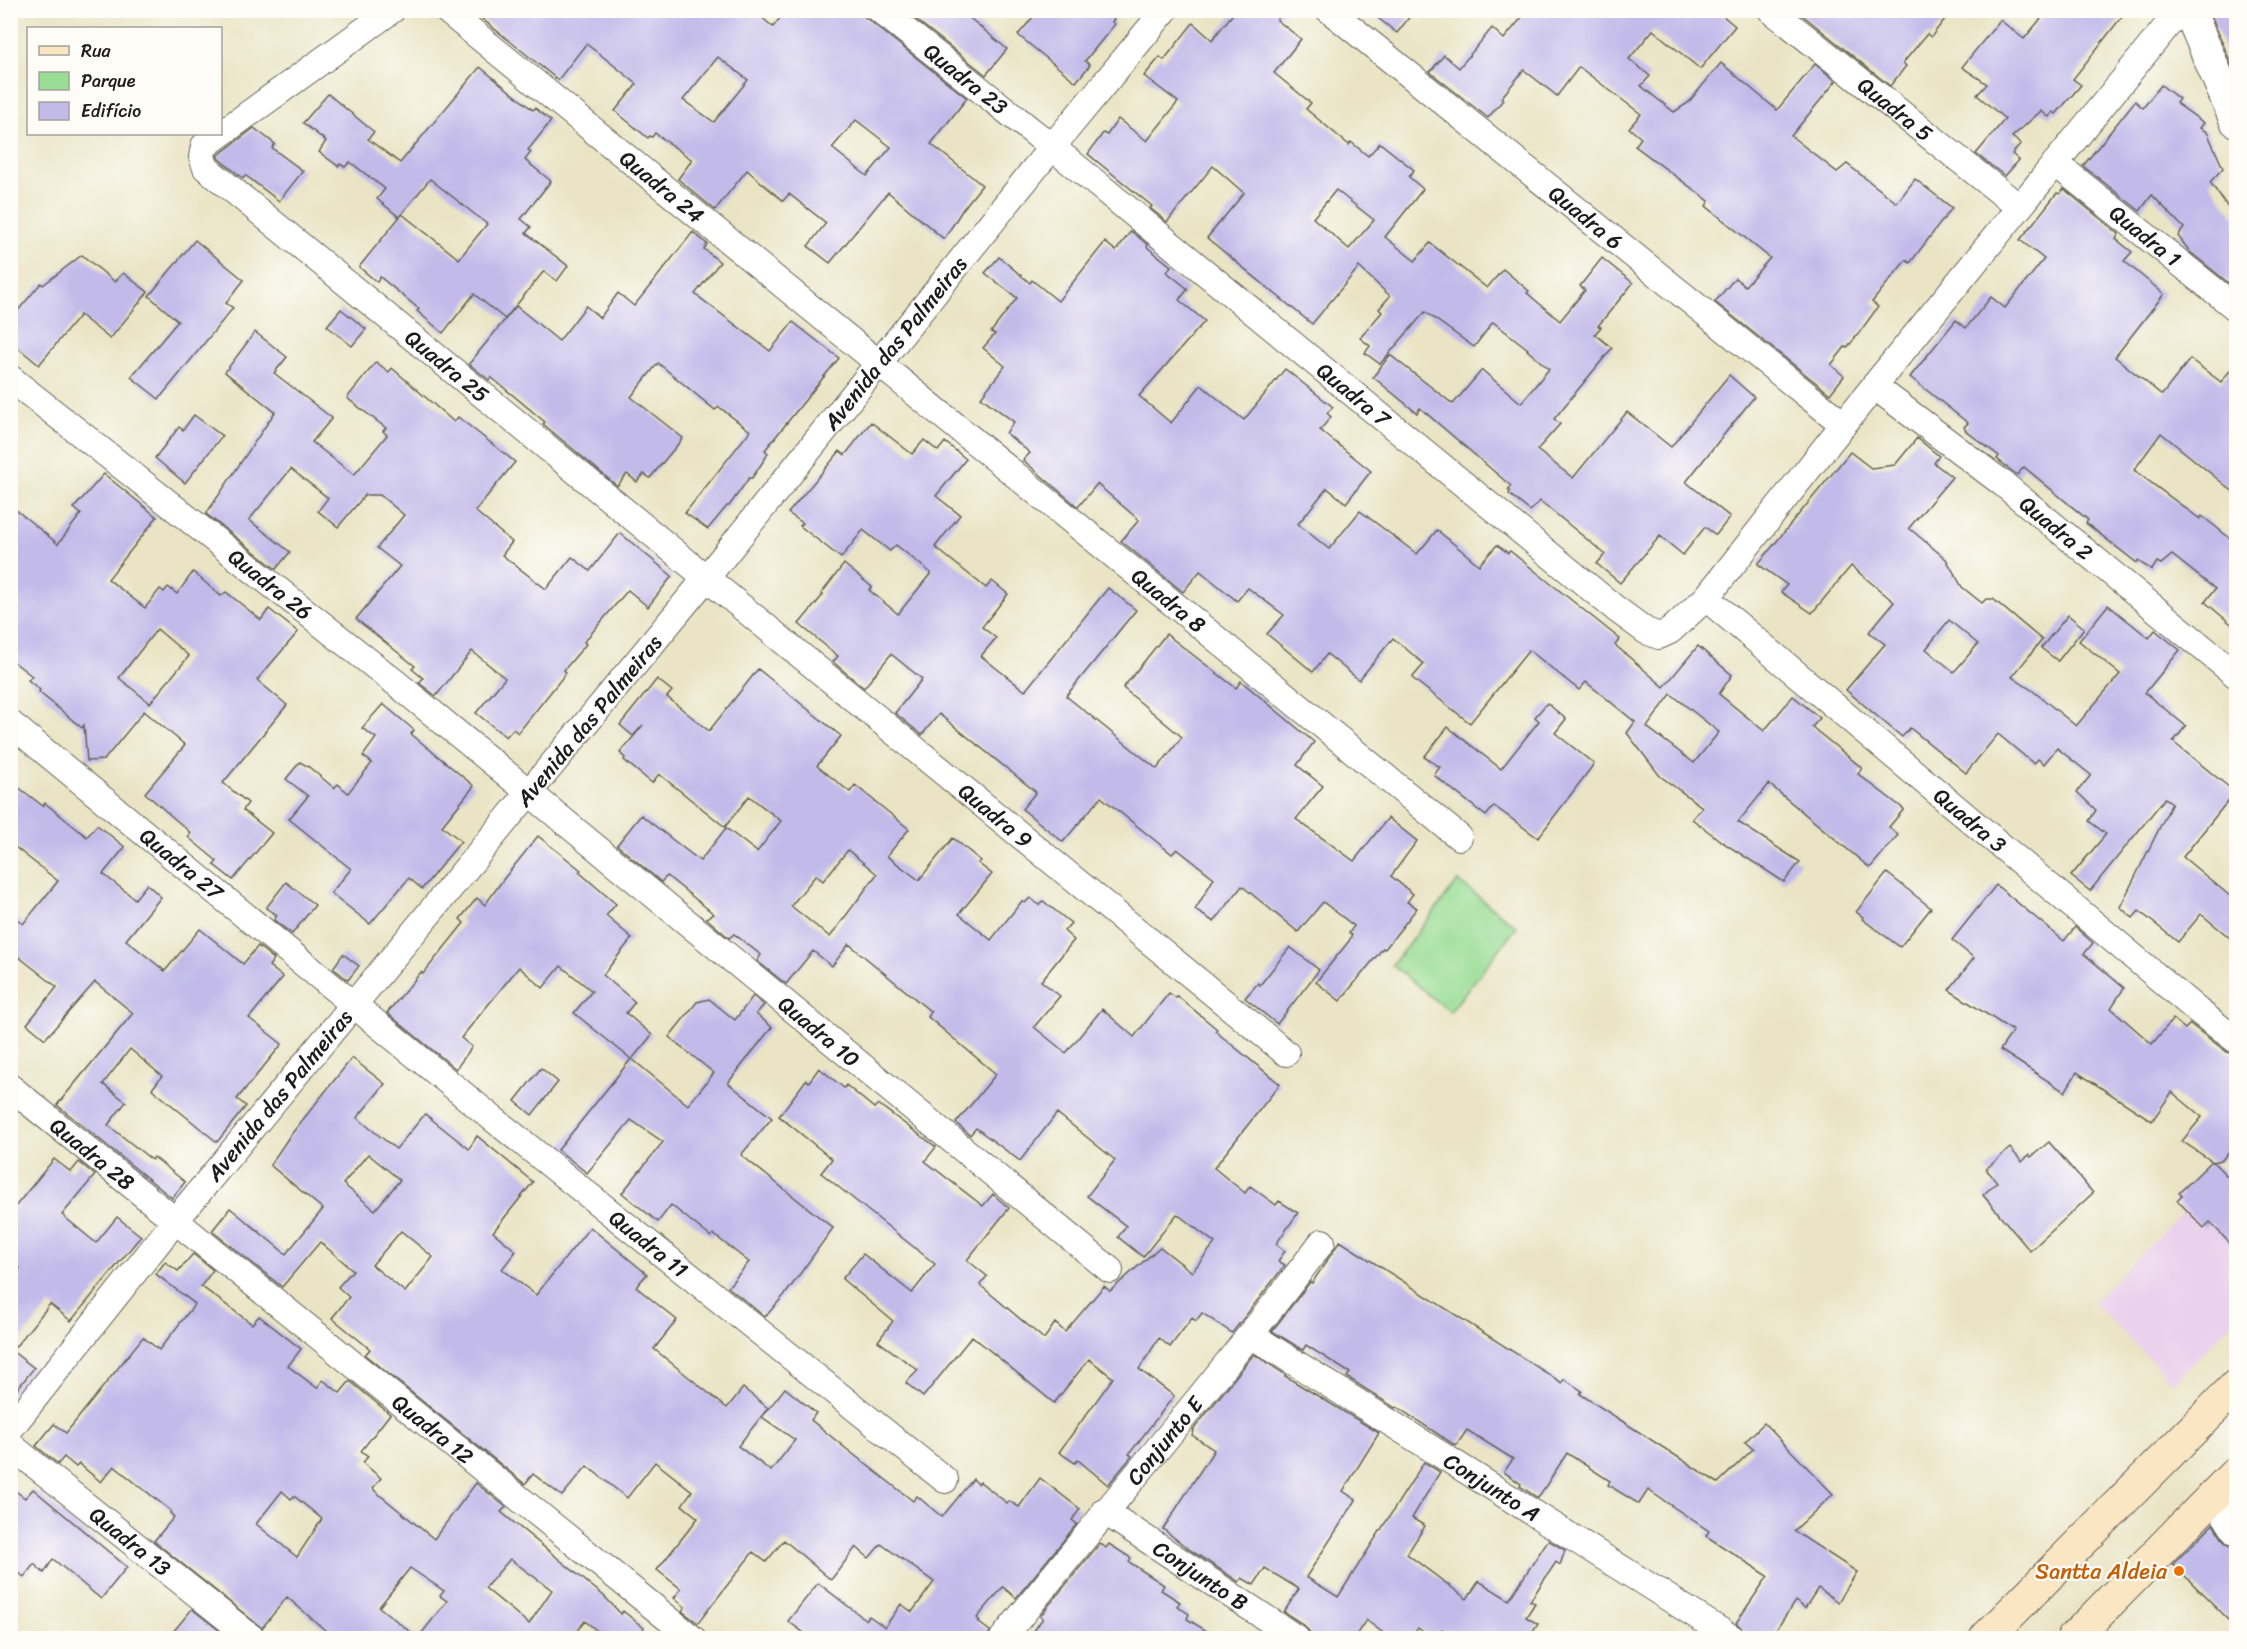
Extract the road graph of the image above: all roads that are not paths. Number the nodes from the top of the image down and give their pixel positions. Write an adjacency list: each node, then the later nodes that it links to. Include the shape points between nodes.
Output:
1 (392, 10): 10 (street, Quadra 25)
2 (446, 10): 16 (street, Quadra 24)
3 (880, 10): 12 (street, Quadra 23)
4 (1165, 10): 12 (street, Avenida das Palmeiras)
5 (1329, 10): 19 (street, Quadra 6)
6 (1771, 10): 14 (street, Quadra 5)
7 (2180, 10): 13 (street)
8 (2189, 10): 9 (street)
9 (2236, 121)
10 (222, 133)
11 (219, 135): 20 (street, Quadra 25, via 204,146 206,168)
12 (1052, 147): 16 (street, Avenida das Palmeiras); 21 (street, Quadra 7, via 1646,631 1659,636 1670,631)
13 (2055, 163): 14 (street); 15 (street, Quadra 1)
14 (2019, 207): 18 (street)
15 (2236, 308)
16 (879, 362): 20 (street, Avenida das Palmeiras); 25 (street, Quadra 8)
17 (10, 378): 24 (street, Quadra 26)
18 (1874, 386): 19 (street); 22 (street, Quadra 2, via 2002,483)
19 (1843, 424): 21 (street)
20 (707, 577): 24 (street, Avenida das Palmeiras); 28 (street, Quadra 9)
21 (1706, 598): 27 (street, Quadra 3)
22 (2236, 675)
23 (10, 723): 26 (street, Quadra 27)
24 (529, 792): 26 (street, Avenida das Palmeiras); 32 (street, Quadra 10)
25 (1459, 837)
26 (353, 1005): 30 (street, Avenida das Palmeiras); 38 (street, Quadra 11)
27 (2236, 1040)
28 (1286, 1053)
29 (10, 1087): 30 (street, Quadra 28)
30 (175, 1221): 35 (street, Avenida das Palmeiras); 43 (street, Quadra 12)
31 (1322, 1242): 33 (street, Conjunto E)
32 (1110, 1270)
33 (1251, 1335): 40 (street, Conjunto E); 46 (street, Conjunto A)
34 (2235, 1392): 47 (main road)
35 (10, 1429)
36 (10, 1445): 42 (street, Quadra 13)
37 (2236, 1473): 39 (main road)
38 (945, 1480)
39 (2213, 1496): 41 (street); 48 (main road)
40 (1104, 1511): 44 (street, Conjunto E); 45 (street, Conjunto B)
41 (2236, 1533)
42 (252, 1638)
43 (692, 1638)
44 (1004, 1638)
45 (1296, 1638)
46 (1732, 1638)
47 (1986, 1638)
48 (2074, 1638)

